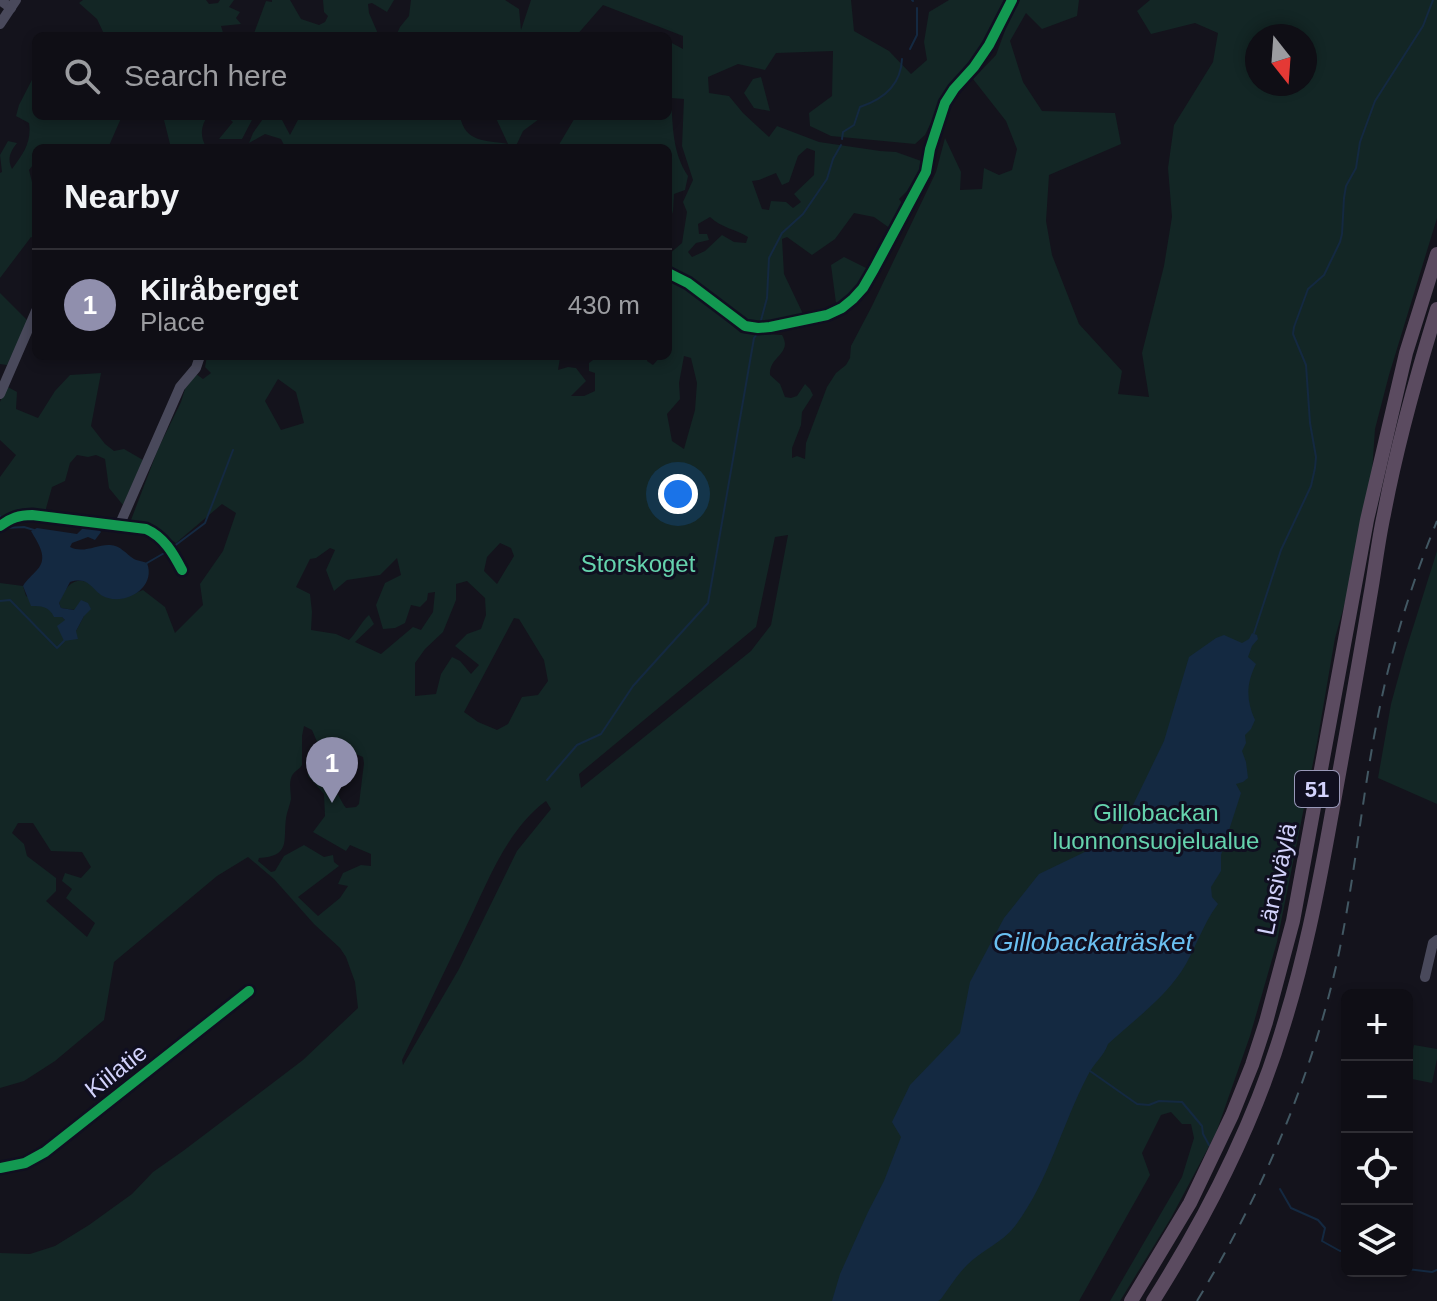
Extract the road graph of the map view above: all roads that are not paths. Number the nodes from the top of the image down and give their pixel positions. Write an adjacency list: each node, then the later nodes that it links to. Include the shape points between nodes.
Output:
1 (0, 0): 3 (street)
2 (1012, 0): 6 (street, via 989,45 945,103 926,172 874,269 842,308 770,327 745,326)
3 (13, 4): 4 (street)
4 (0, 24)
5 (1437, 254): 18 (highway, Länsiväylä / 51, via 1406,353 1367,520 1296,907 1266,1022 1232,1115 1190,1203)
6 (672, 275)
7 (1437, 309): 19 (highway, Länsiväylä / 51, via 1383,515 1297,980 1269,1070 1231,1162)
8 (32, 320): 10 (street)
9 (199, 360): 12 (street, via 180,387)
10 (0, 394)
11 (0, 526): 12 (street, via 21,515)
12 (119, 526): 13 (street, via 155,533)
13 (182, 570)
14 (1437, 940): 15 (street)
15 (1425, 977)
16 (249, 991): 17 (street, Kiilatie, via 45,1152)
17 (0, 1168)
18 (1131, 1301)
19 (1153, 1301)

